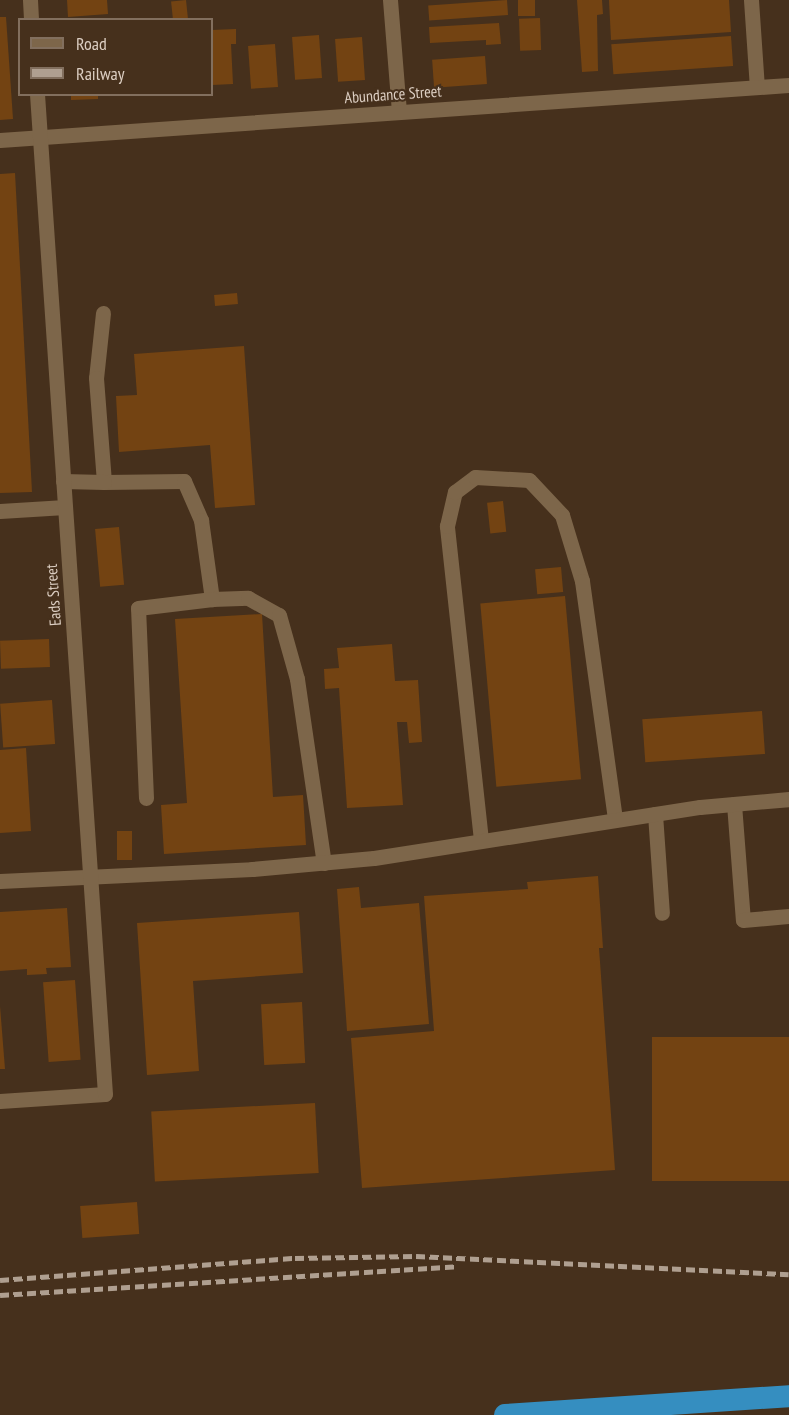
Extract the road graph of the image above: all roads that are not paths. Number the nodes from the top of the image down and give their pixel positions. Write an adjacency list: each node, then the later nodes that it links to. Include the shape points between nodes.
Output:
1 (30, 0): 4 (street)
2 (390, 0): 8 (street)
3 (751, 0): 6 (street)
4 (31, 18)
5 (789, 85): 6 (street, Abundance Street)
6 (757, 87): 8 (street, Abundance Street)
7 (37, 96): 9 (street, Eads Street)
8 (399, 111): 9 (street, Abundance Street)
9 (40, 137): 10 (street, Abundance Street); 12 (street, Eads Street)
10 (0, 140)
11 (103, 313): 13 (street, via 96,378)
12 (63, 481): 13 (street); 14 (street, Eads Street)
13 (104, 482): 16 (street, via 183,481 201,520)
14 (65, 507): 15 (street); 24 (street, Eads Street)
15 (0, 511)
16 (212, 599): 17 (street, via 138,608); 23 (street, via 248,598 279,615 297,679)
17 (146, 798)
18 (789, 800): 19 (street)
19 (734, 804): 20 (street); 27 (street, via 743,920)
20 (655, 814): 21 (street); 26 (street)
21 (615, 820): 22 (street); 22 (street, via 582,581 562,515 529,480 475,477 455,492 447,526)
22 (481, 840): 23 (street)
23 (324, 863): 24 (street)
24 (89, 874): 25 (street); 28 (street, Eads Street, via 105,1094)
25 (0, 882)
26 (662, 913)
27 (789, 916)
28 (0, 1101)

